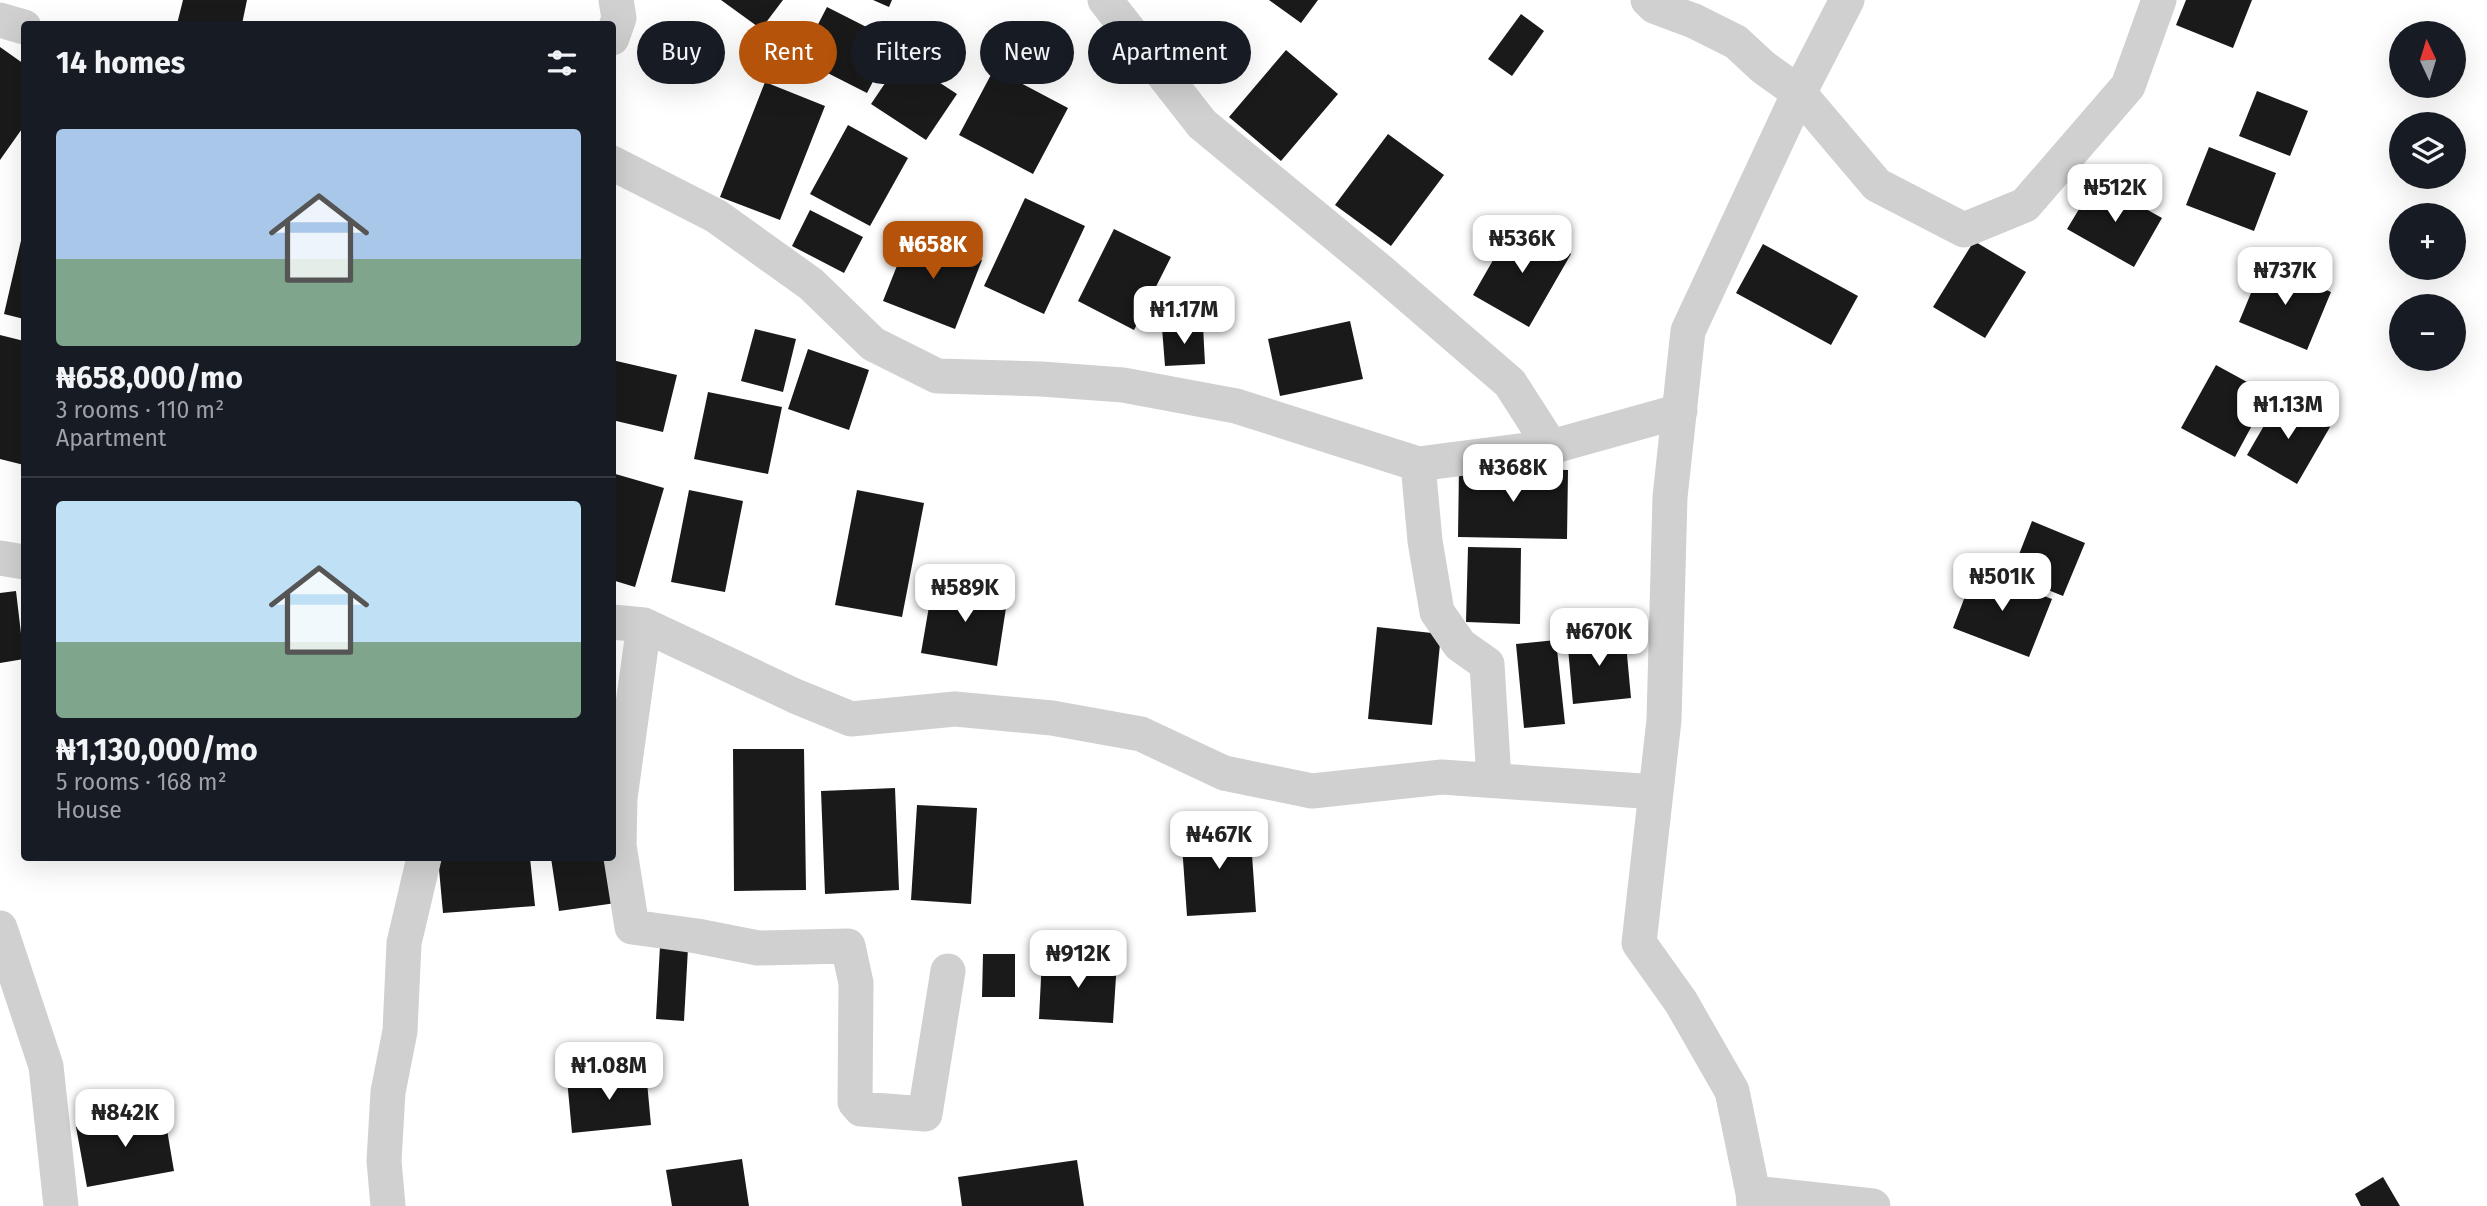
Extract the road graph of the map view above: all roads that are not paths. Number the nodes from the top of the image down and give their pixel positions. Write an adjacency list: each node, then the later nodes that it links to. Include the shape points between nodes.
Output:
1 (616, 0): 8 (street, via 620,18)
2 (1105, 0): 12 (street, via 1202,124 1510,383)
3 (1648, 0): 9 (street, via 1736,42)
4 (1847, 0): 9 (street)
5 (2159, 0): 9 (street, via 2128,86 2025,205 1964,230 1877,185)
6 (0, 20): 7 (street)
7 (21, 26)
8 (616, 28)
9 (1799, 93): 11 (street, via 1688,331)
10 (616, 165): 13 (street, via 716,216 811,284 873,344 937,376 1123,385 1236,406)
11 (1680, 411): 12 (street); 18 (street, via 1670,497 1664,720)
12 (1551, 447): 13 (street)
13 (1418, 464): 17 (street, via 1437,612 1460,645 1487,664)
14 (0, 558): 15 (street)
15 (21, 562)
16 (629, 623): 17 (street, via 851,719 955,709 1052,718 1141,734 1224,773 1312,791 1442,777); 21 (street, via 619,845 632,927 758,948 848,946 856,983 855,1102 861,1109 925,1114)
17 (1494, 780): 18 (street)
18 (1656, 792): 22 (street, via 1639,943 1681,1002 1732,1091)
19 (424, 861): 24 (street, via 404,943 400,1031 388,1092 384,1161)
20 (0, 928): 23 (street, via 46,1066)
21 (948, 971)
22 (1753, 1199): 25 (street)
23 (61, 1206)
24 (388, 1206)
25 (1873, 1206)

